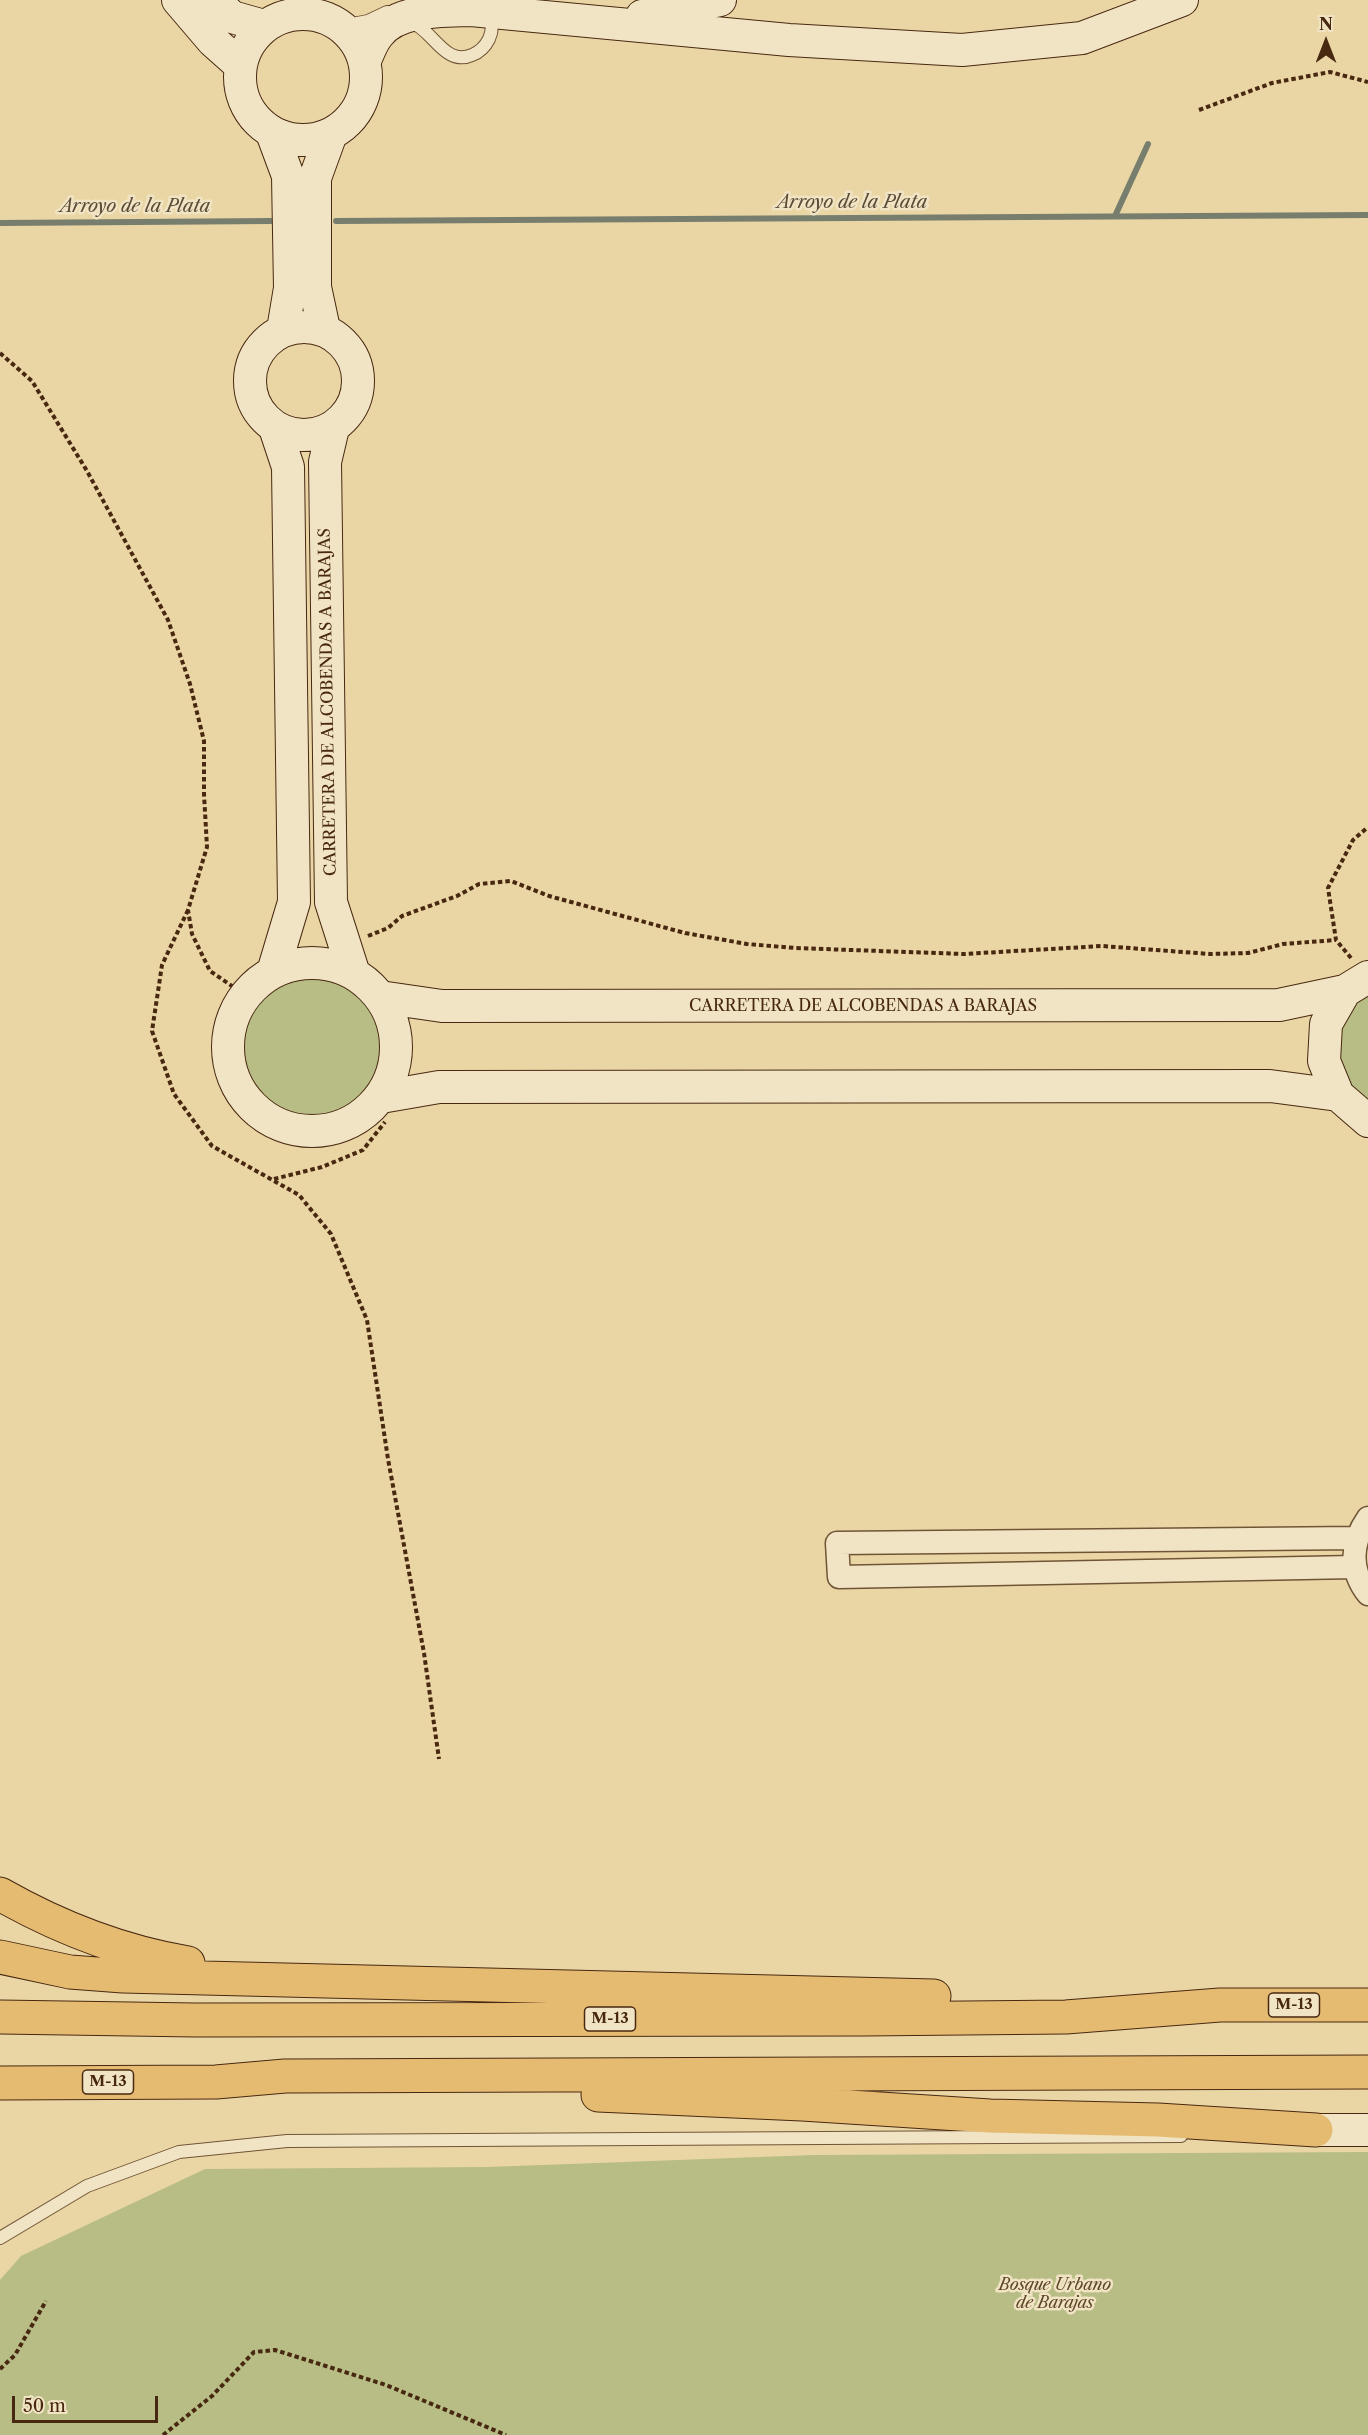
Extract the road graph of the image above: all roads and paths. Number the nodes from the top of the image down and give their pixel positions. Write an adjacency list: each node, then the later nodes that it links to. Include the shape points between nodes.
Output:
1 (178, 0): 13 (street)
2 (214, 0): 10 (street, via 232,17)
3 (425, 0): 11 (lane, via 368,21)
4 (720, 0): 9 (street)
5 (1182, 0): 9 (street, via 1082,38 962,50 789,40)
6 (302, 6): 10 (street); 11 (street)
7 (482, 6): 8 (street); 8 (lane, via 493,27 490,38 467,58 449,54 421,26); 9 (street)
8 (395, 21): 12 (street, via 378,34)
9 (606, 22)
10 (264, 26): 13 (street, via 248,43)
11 (342, 26): 12 (street, via 356,41)
12 (365, 60): 17 (street, via 366,89 354,116)
13 (240, 65): 16 (street, via 240,91 251,116)
14 (1368, 82): 15 (path, via 1330,72 1272,83)
15 (1199, 110)
16 (272, 133): 17 (street, via 301,141); 19 (street, via 288,176 290,288)
17 (332, 134): 18 (street, via 315,178 315,287)
18 (324, 329): 19 (street, via 304,326); 22 (street, via 343,341 355,360 359,383 354,405)
19 (283, 330): 21 (street, via 264,343 252,363 249,387 257,410)
20 (0, 353): 24 (path, via 32,381 87,471 168,620 190,684 204,741 207,847)
21 (275, 428): 22 (street, via 304,436); 27 (street, via 288,467 294,902)
22 (333, 428): 26 (street, CARRETERA DE ALCOBENDAS A BARAJAS, via 325,462 331,902)
23 (1368, 827): 25 (path, via 1353,840 1328,888)
24 (188, 910): 29 (path, via 192,934 210,971); 38 (path, via 162,966 152,1031 174,1094 212,1146 299,1195 331,1234 367,1320)
25 (1336, 940): 26 (path, via 1283,944 1248,953 1210,954 1102,946 964,954 795,948 685,933 549,896 511,881 479,884 402,916 388,928 370,934 357,946); 28 (path)
26 (350, 962): 27 (street, via 298,964); 30 (street)
27 (273, 972): 29 (street)
28 (1359, 982): 30 (street, CARRETERA DE ALCOBENDAS A BARAJAS, via 1279,1005 442,1006); 31 (street, via 1326,1024 1324,1061)
29 (246, 995): 32 (street, via 228,1032 228,1057 234,1081 248,1102 267,1119 290,1129 315,1132 340,1127 362,1115)
30 (380, 997): 32 (street, via 395,1028 397,1046 395,1065)
31 (1338, 1095): 32 (street, via 1270,1086 439,1087); 33 (street)
32 (381, 1097)
33 (1368, 1121)
34 (1368, 1518): 35 (street)
35 (1357, 1538): 36 (street); 36 (street, via 837,1543 838,1577)
36 (1354, 1567): 37 (street)
37 (1368, 1594)
38 (439, 1759)
39 (0, 1894): 41 (highway, via 58,1923 154,1957)
40 (0, 1957): 41 (highway, via 70,1972 123,1976)
41 (315, 1980): 42 (highway, via 863,1995 1074,1996)
42 (1220, 2005): 43 (highway, M-13); 44 (highway, M-13, via 1066,2017 888,2019)
43 (1368, 2005)
44 (0, 2017)
45 (1368, 2072): 46 (highway, M-13, via 285,2076)
46 (216, 2082): 47 (highway, M-13); 48 (highway, via 284,2091 521,2092)
47 (0, 2083)
48 (1316, 2130): 49 (street); 50 (lane, via 1199,2136 287,2141 179,2152 87,2186)
49 (1368, 2130)
50 (0, 2238)
51 (46, 2301): 52 (path, via 15,2355)
52 (0, 2370)
53 (163, 2435): 54 (path, via 212,2396 254,2352 275,2350 386,2385)
54 (506, 2435)

